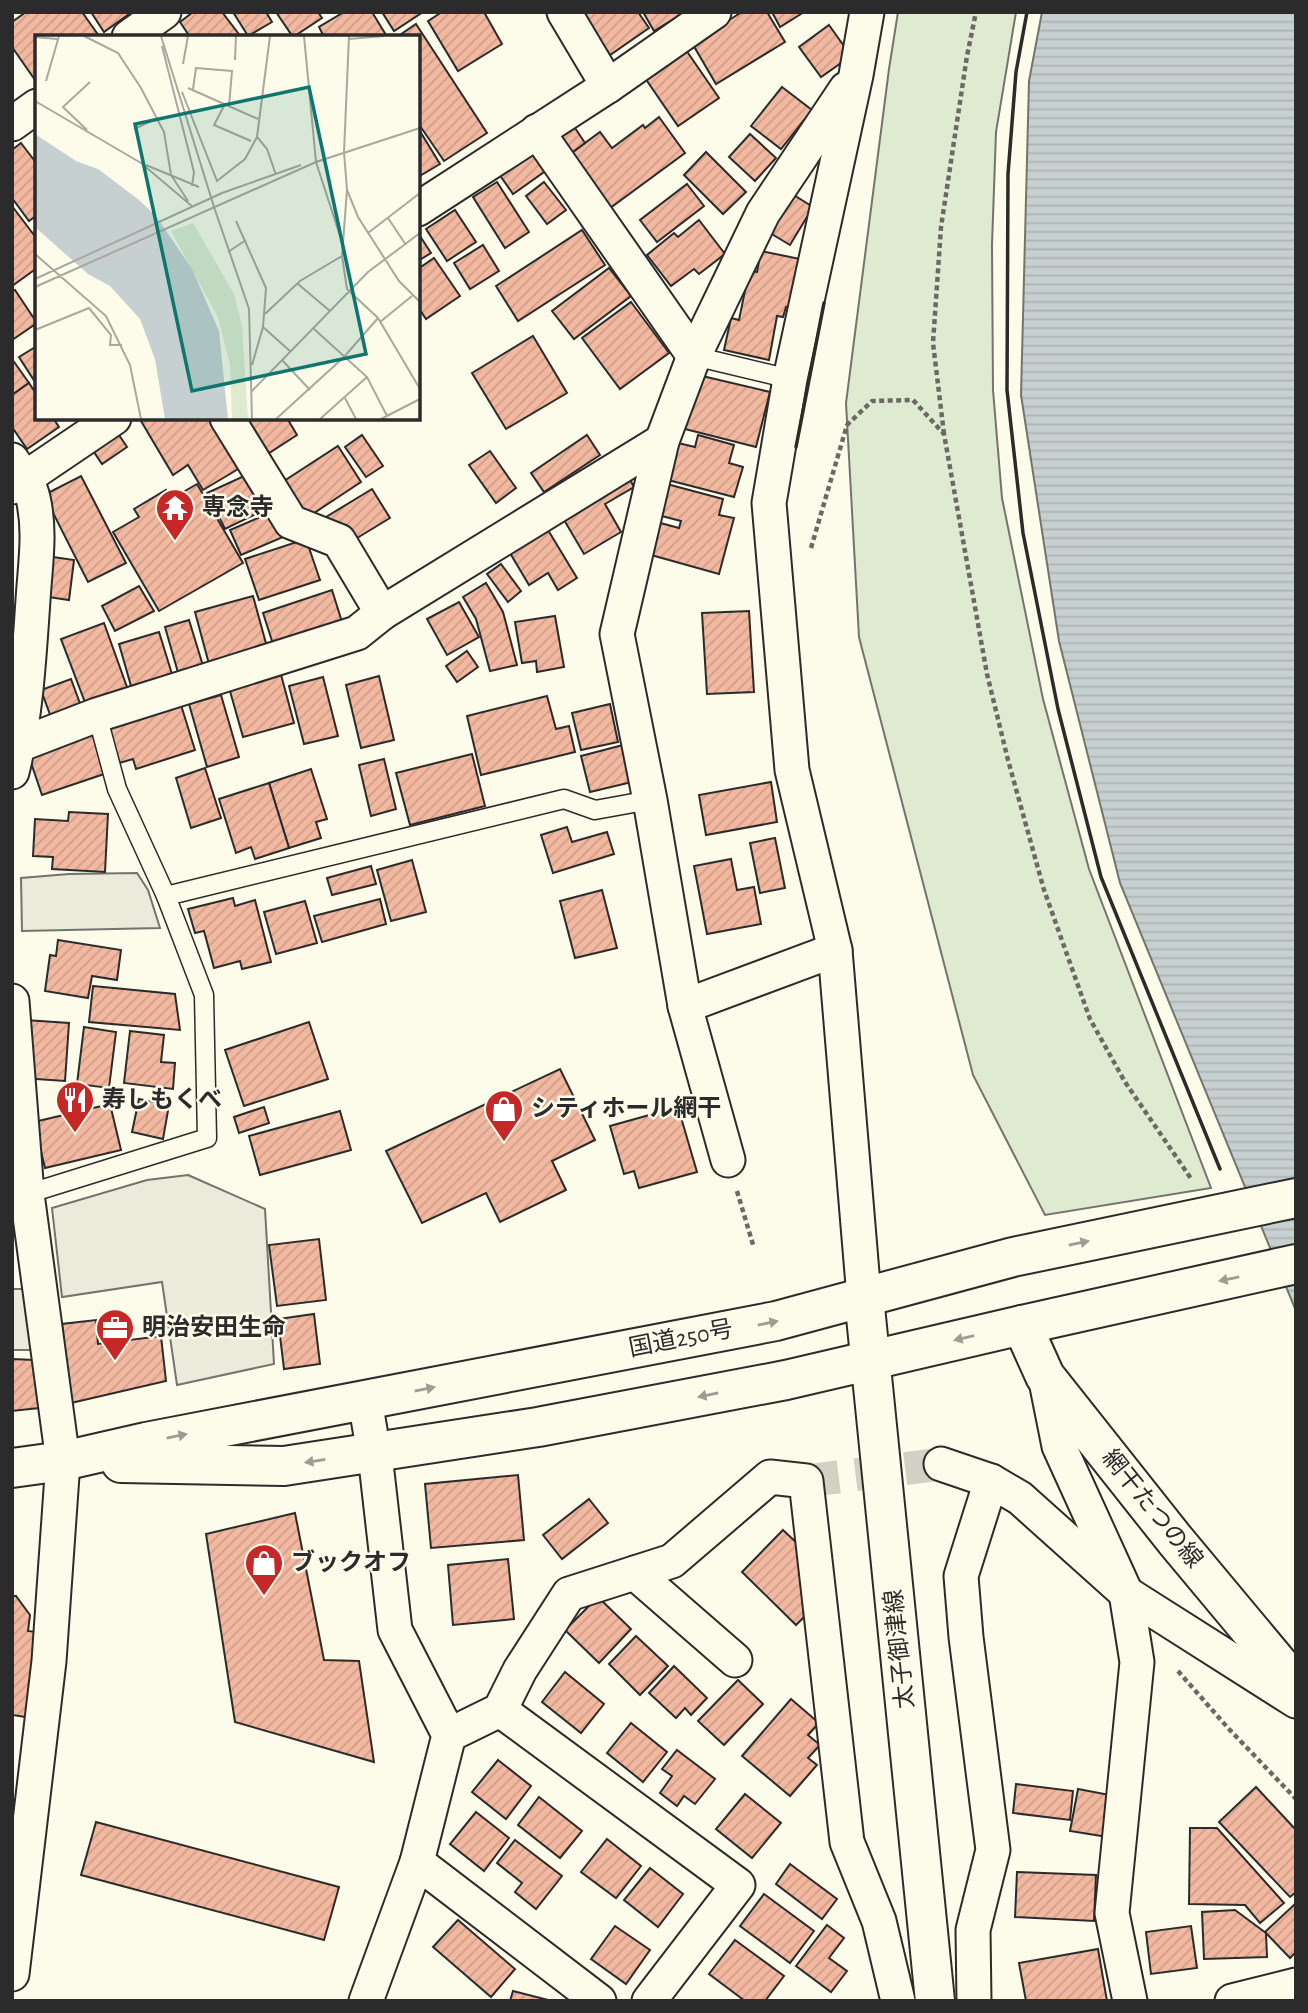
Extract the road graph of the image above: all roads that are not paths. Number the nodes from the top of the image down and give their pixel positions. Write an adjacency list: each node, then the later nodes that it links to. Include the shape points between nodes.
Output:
1 (564, 12): 7 (street)
2 (714, 12): 7 (street)
3 (867, 12): 6 (street)
4 (160, 20): 5 (street)
5 (134, 35)
6 (856, 75): 12 (street, via 763,213); 13 (street)
7 (608, 86): 10 (street)
8 (35, 107): 9 (street)
9 (12, 124)
10 (537, 131): 11 (street); 12 (street)
11 (420, 208)
12 (694, 356): 13 (lane); 16 (street)
13 (790, 379): 23 (street, via 769,503 792,770)
14 (111, 420): 17 (street)
15 (228, 420): 18 (street, via 291,522 339,541)
16 (662, 441): 18 (street); 21 (street, via 617,634)
17 (16, 475): 20 (street, via 33,496 38,537 29,665)
18 (382, 613): 19 (street, via 357,633)
19 (97, 715): 20 (street); 22 (lane, via 117,789)
20 (16, 758)
21 (650, 800): 22 (lane, via 595,810 564,799); 25 (street)
22 (166, 896): 27 (lane, via 204,995 207,1138)
23 (835, 950): 25 (street); 30 (street)
24 (12, 1001): 27 (street)
25 (685, 1006): 26 (street)
26 (728, 1160)
27 (27, 1194): 36 (street)
28 (1296, 1198): 30 (main road, 国道250号, one-way to 28, via 1013,1257)
29 (1296, 1265): 31 (main road, 国道250号, one-way to 31)
30 (864, 1297): 32 (main road, 太子御津線); 34 (main road, 国道250号, one-way to 30, via 776,1321)
31 (1038, 1321): 32 (main road, 国道250号, one-way to 32); 33 (main road, 網干たつの線)
32 (871, 1360): 35 (main road, 国道250号, one-way to 35, via 538,1427); 54 (main road, 太子御津線)
33 (1045, 1376): 41 (street, via 1059,1446); 43 (main road, 網干たつの線)
34 (365, 1400): 35 (street); 36 (main road, 国道250号, one-way to 34)
35 (373, 1452): 36 (main road, 国道250号, one-way to 36, via 284,1466); 46 (street, via 395,1630)
36 (63, 1461): 38 (main road, 国道250号); 48 (street, via 50,1661)
37 (942, 1464): 39 (street)
38 (12, 1468)
39 (991, 1481): 41 (street, via 1020,1498); 55 (street, via 961,1576 993,1850 973,1930)
40 (635, 1573): 42 (street); 45 (street, via 569,1594); 53 (street, via 673,1561 770,1477 806,1481 847,1842 879,1921)
41 (1126, 1593): 44 (street); 56 (street, via 1137,1662 1112,1913)
42 (735, 1660)
43 (1296, 1685)
44 (1296, 1702)
45 (500, 1710): 46 (street); 52 (street, via 738,1885)
46 (449, 1735): 47 (street)
47 (417, 1862): 50 (street); 51 (street)
48 (12, 1974)
49 (1296, 1985): 57 (street)
50 (366, 2001)
51 (599, 2001)
52 (649, 2001)
53 (898, 2001)
54 (935, 2001)
55 (974, 2001)
56 (1130, 2001)
57 (1232, 2001)

